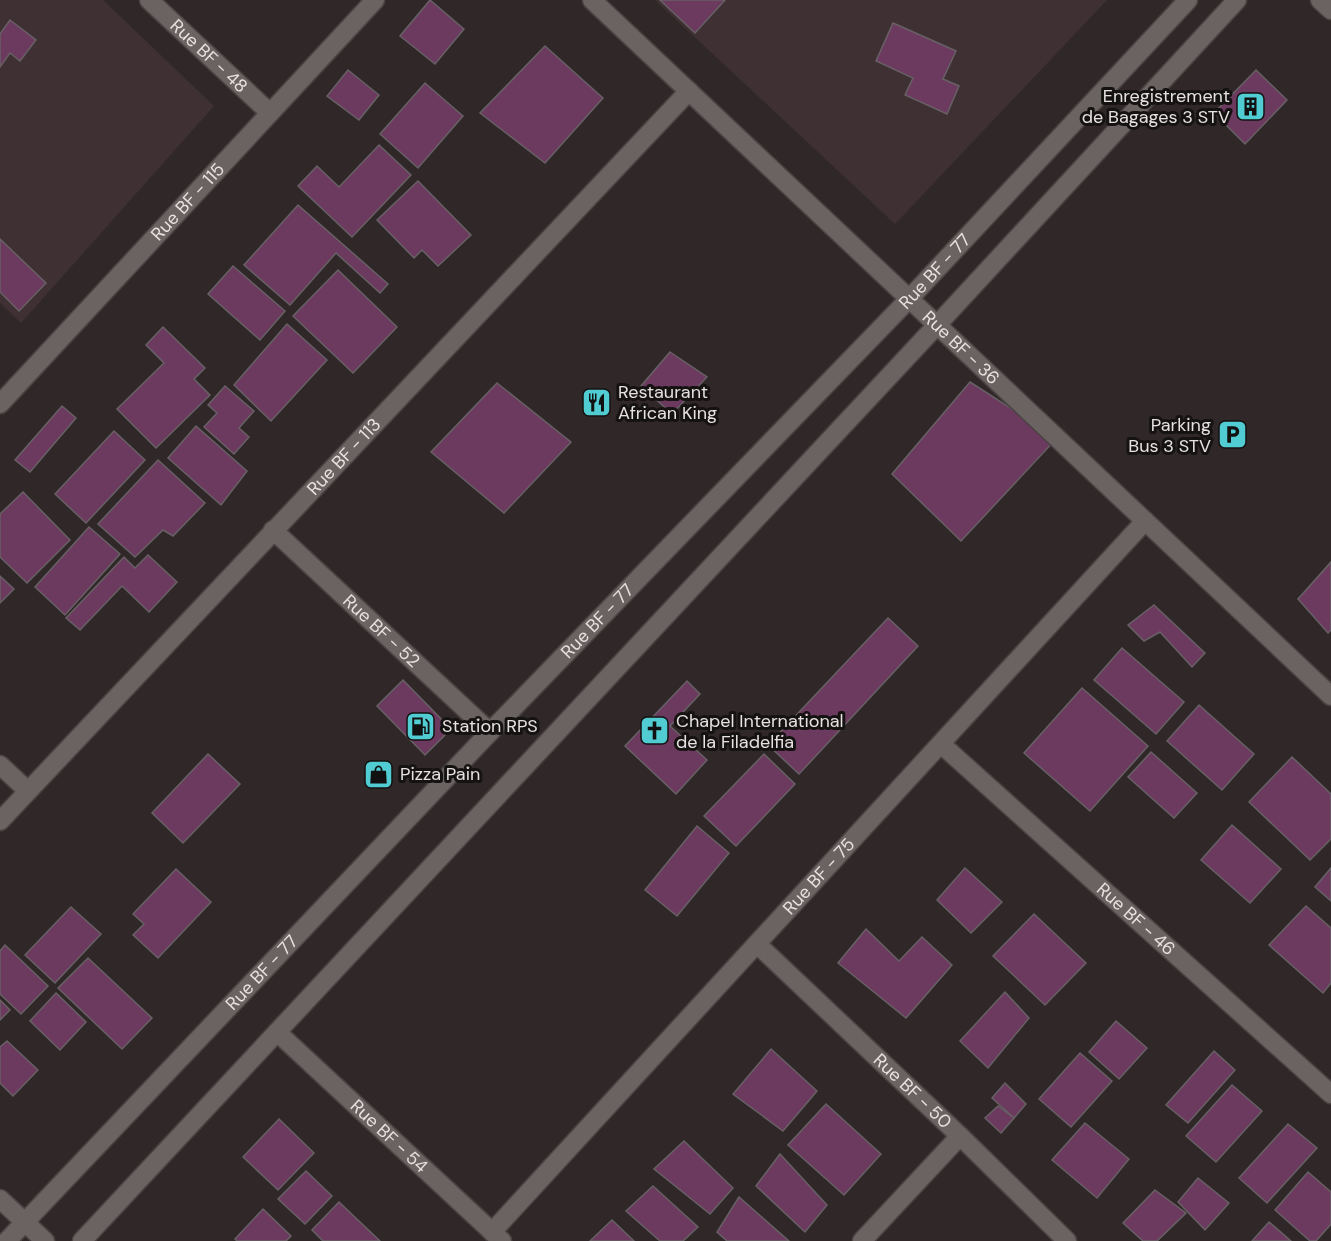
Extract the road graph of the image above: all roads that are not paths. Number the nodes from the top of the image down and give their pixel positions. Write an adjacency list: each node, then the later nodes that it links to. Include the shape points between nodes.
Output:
1 (149, 0): 9 (street, Rue BF - 48)
2 (375, 0): 9 (street, Rue BF - 115)
3 (592, 0): 8 (street, Rue BF - 36)
4 (1188, 0): 10 (street, Rue BF - 77)
5 (1237, 0): 11 (street)
6 (1320, 0): 7 (street)
7 (1331, 10)
8 (689, 91): 10 (street, Rue BF - 36); 14 (street, Rue BF - 113)
9 (270, 113): 12 (street, Rue BF - 115)
10 (909, 299): 11 (street, Rue BF - 36); 16 (street, Rue BF - 77)
11 (937, 325): 13 (street, Rue BF - 36); 22 (street)
12 (0, 404)
13 (1145, 521): 15 (street, Rue BF - 36); 17 (street, Rue BF - 75)
14 (273, 530): 16 (street, Rue BF - 52); 19 (street, Rue BF - 113)
15 (1331, 696)
16 (490, 732): 26 (street, Rue BF - 77)
17 (941, 744): 21 (street, Rue BF - 75); 23 (street, Rue BF - 46)
18 (0, 765): 19 (street)
19 (28, 791): 20 (street, Rue BF - 113)
20 (0, 821)
21 (757, 944): 24 (street, Rue BF - 50); 27 (street, Rue BF - 75)
22 (277, 1032): 27 (street, Rue BF - 54); 30 (street)
23 (1331, 1094)
24 (960, 1136): 31 (street); 32 (street, Rue BF - 50)
25 (0, 1199): 26 (street)
26 (25, 1223): 28 (street, Rue BF - 77); 29 (street)
27 (497, 1236)
28 (7, 1241)
29 (45, 1241)
30 (82, 1241)
31 (862, 1241)
32 (1066, 1241)

